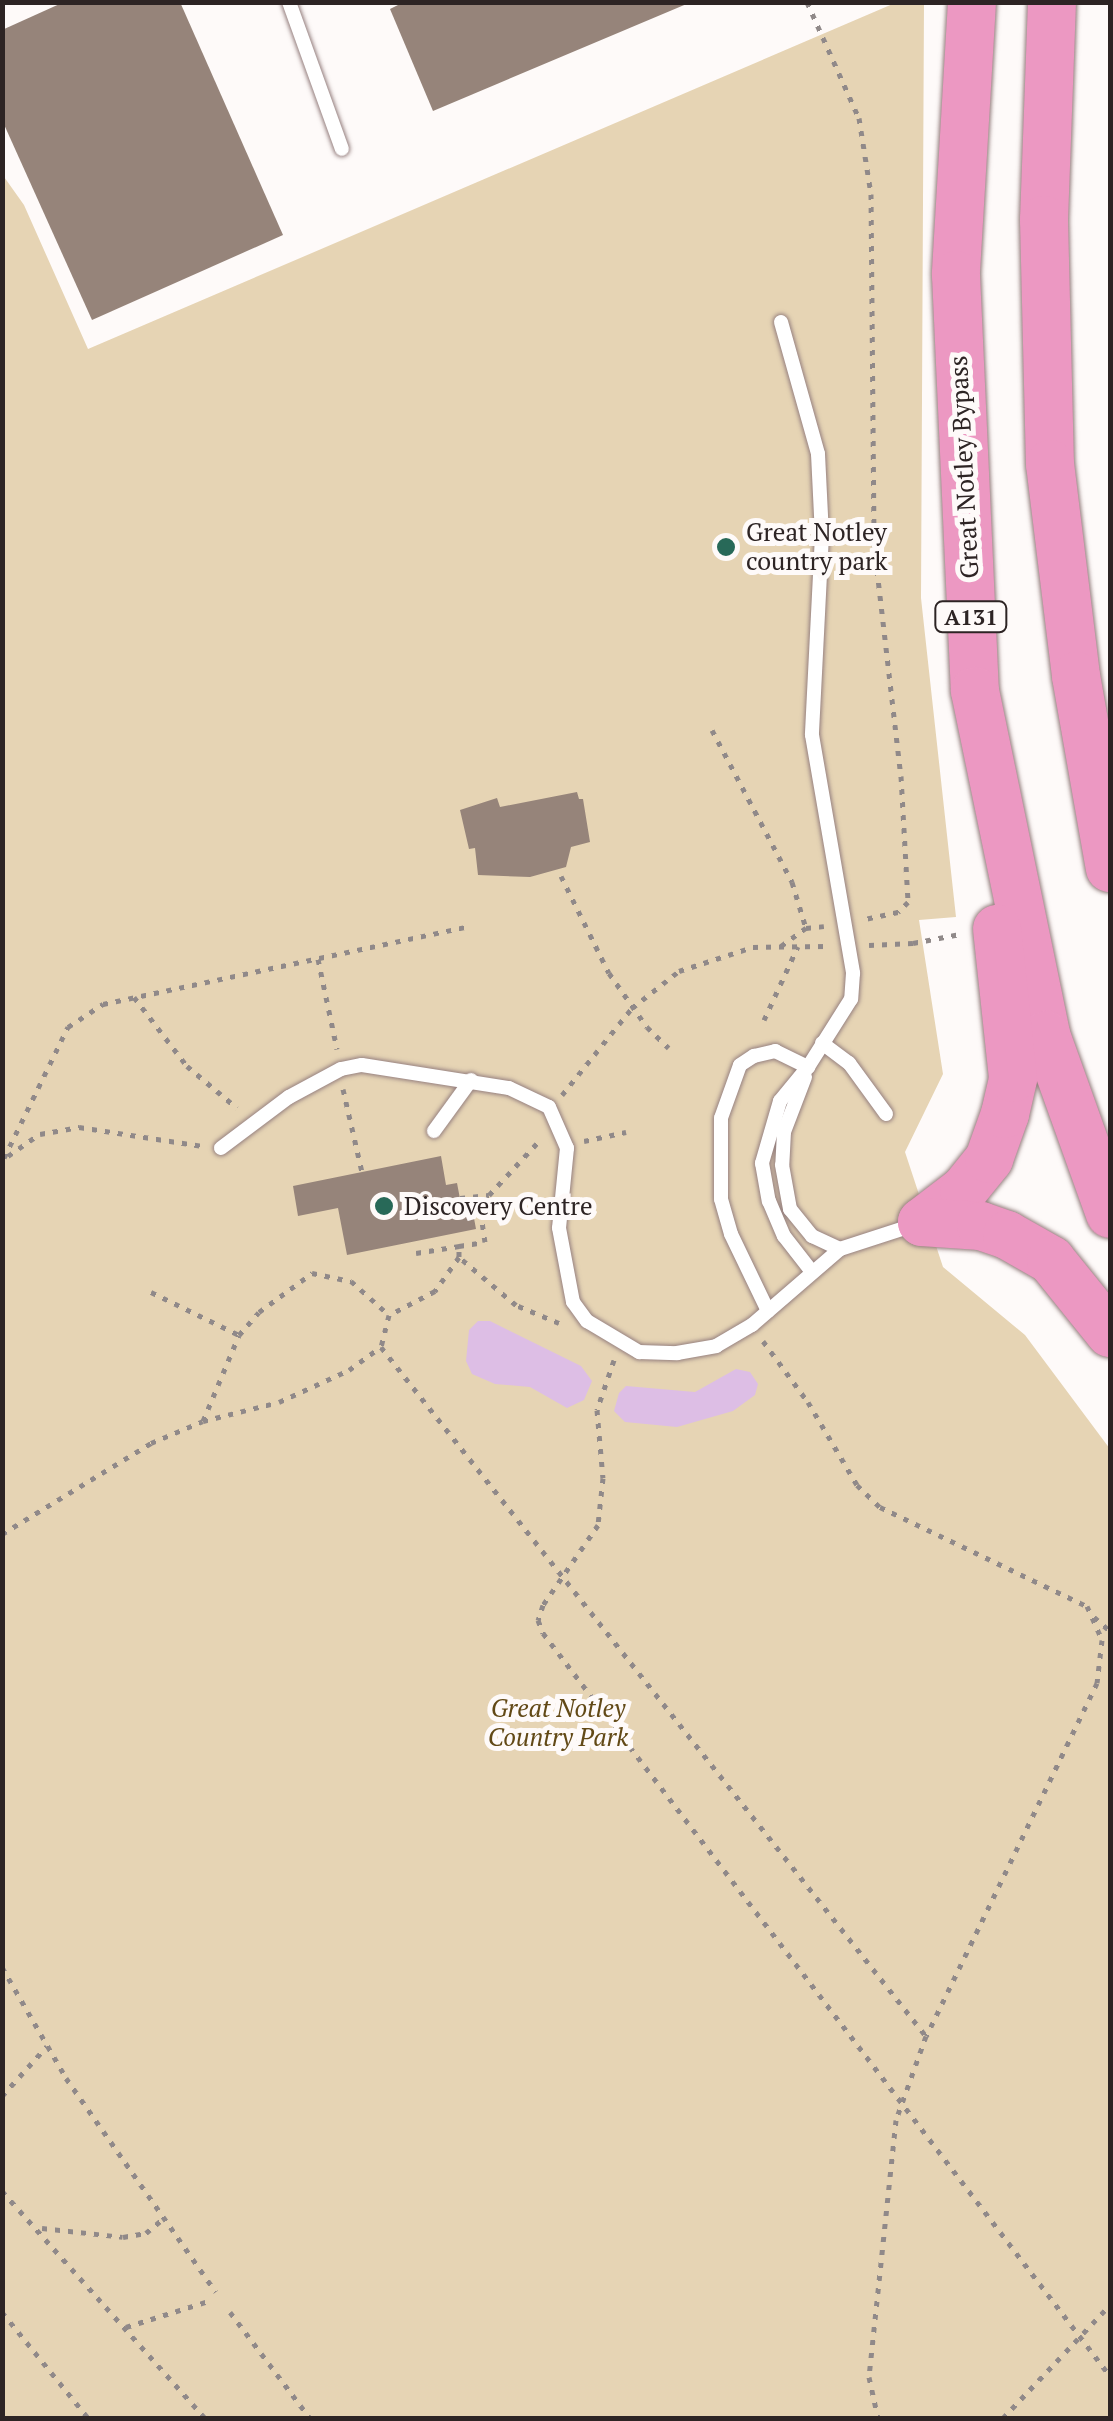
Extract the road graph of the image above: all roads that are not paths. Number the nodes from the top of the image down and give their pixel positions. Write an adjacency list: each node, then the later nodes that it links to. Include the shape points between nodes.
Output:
1 (289, 2): 4 (lane)
2 (972, 2): 6 (highway, Great Notley Bypass / A131, via 956,275)
3 (1052, 2): 7 (highway, via 1044,220 1050,464 1076,676)
4 (342, 149)
5 (782, 322): 8 (lane, via 818,454 822,535 812,735 846,923 851,999)
6 (975, 692): 14 (highway, Great Notley Bypass / A131, via 1046,1034); 15 (highway, via 1013,1078 989,1159 964,1190)
7 (1110, 868)
8 (822, 1043): 9 (lane); 11 (lane, via 848,1063)
9 (808, 1067): 16 (lane, via 784,1132 782,1165 790,1209 812,1236); 17 (lane, via 780,1101 762,1163 784,1236); 18 (lane, via 775,1051 754,1056 740,1065 721,1118 721,1199 730,1234)
10 (471, 1080): 12 (lane); 13 (lane, via 341,1068); 18 (lane, via 549,1107 568,1148 560,1254 573,1302 587,1321 639,1352 677,1352 716,1346)
11 (886, 1114)
12 (434, 1131)
13 (221, 1148)
14 (1110, 1214)
15 (922, 1222): 16 (lane); 19 (highway, via 1008,1234 1052,1260)
16 (840, 1249): 17 (lane)
17 (812, 1272): 18 (lane)
18 (768, 1312)
19 (1110, 1333)

